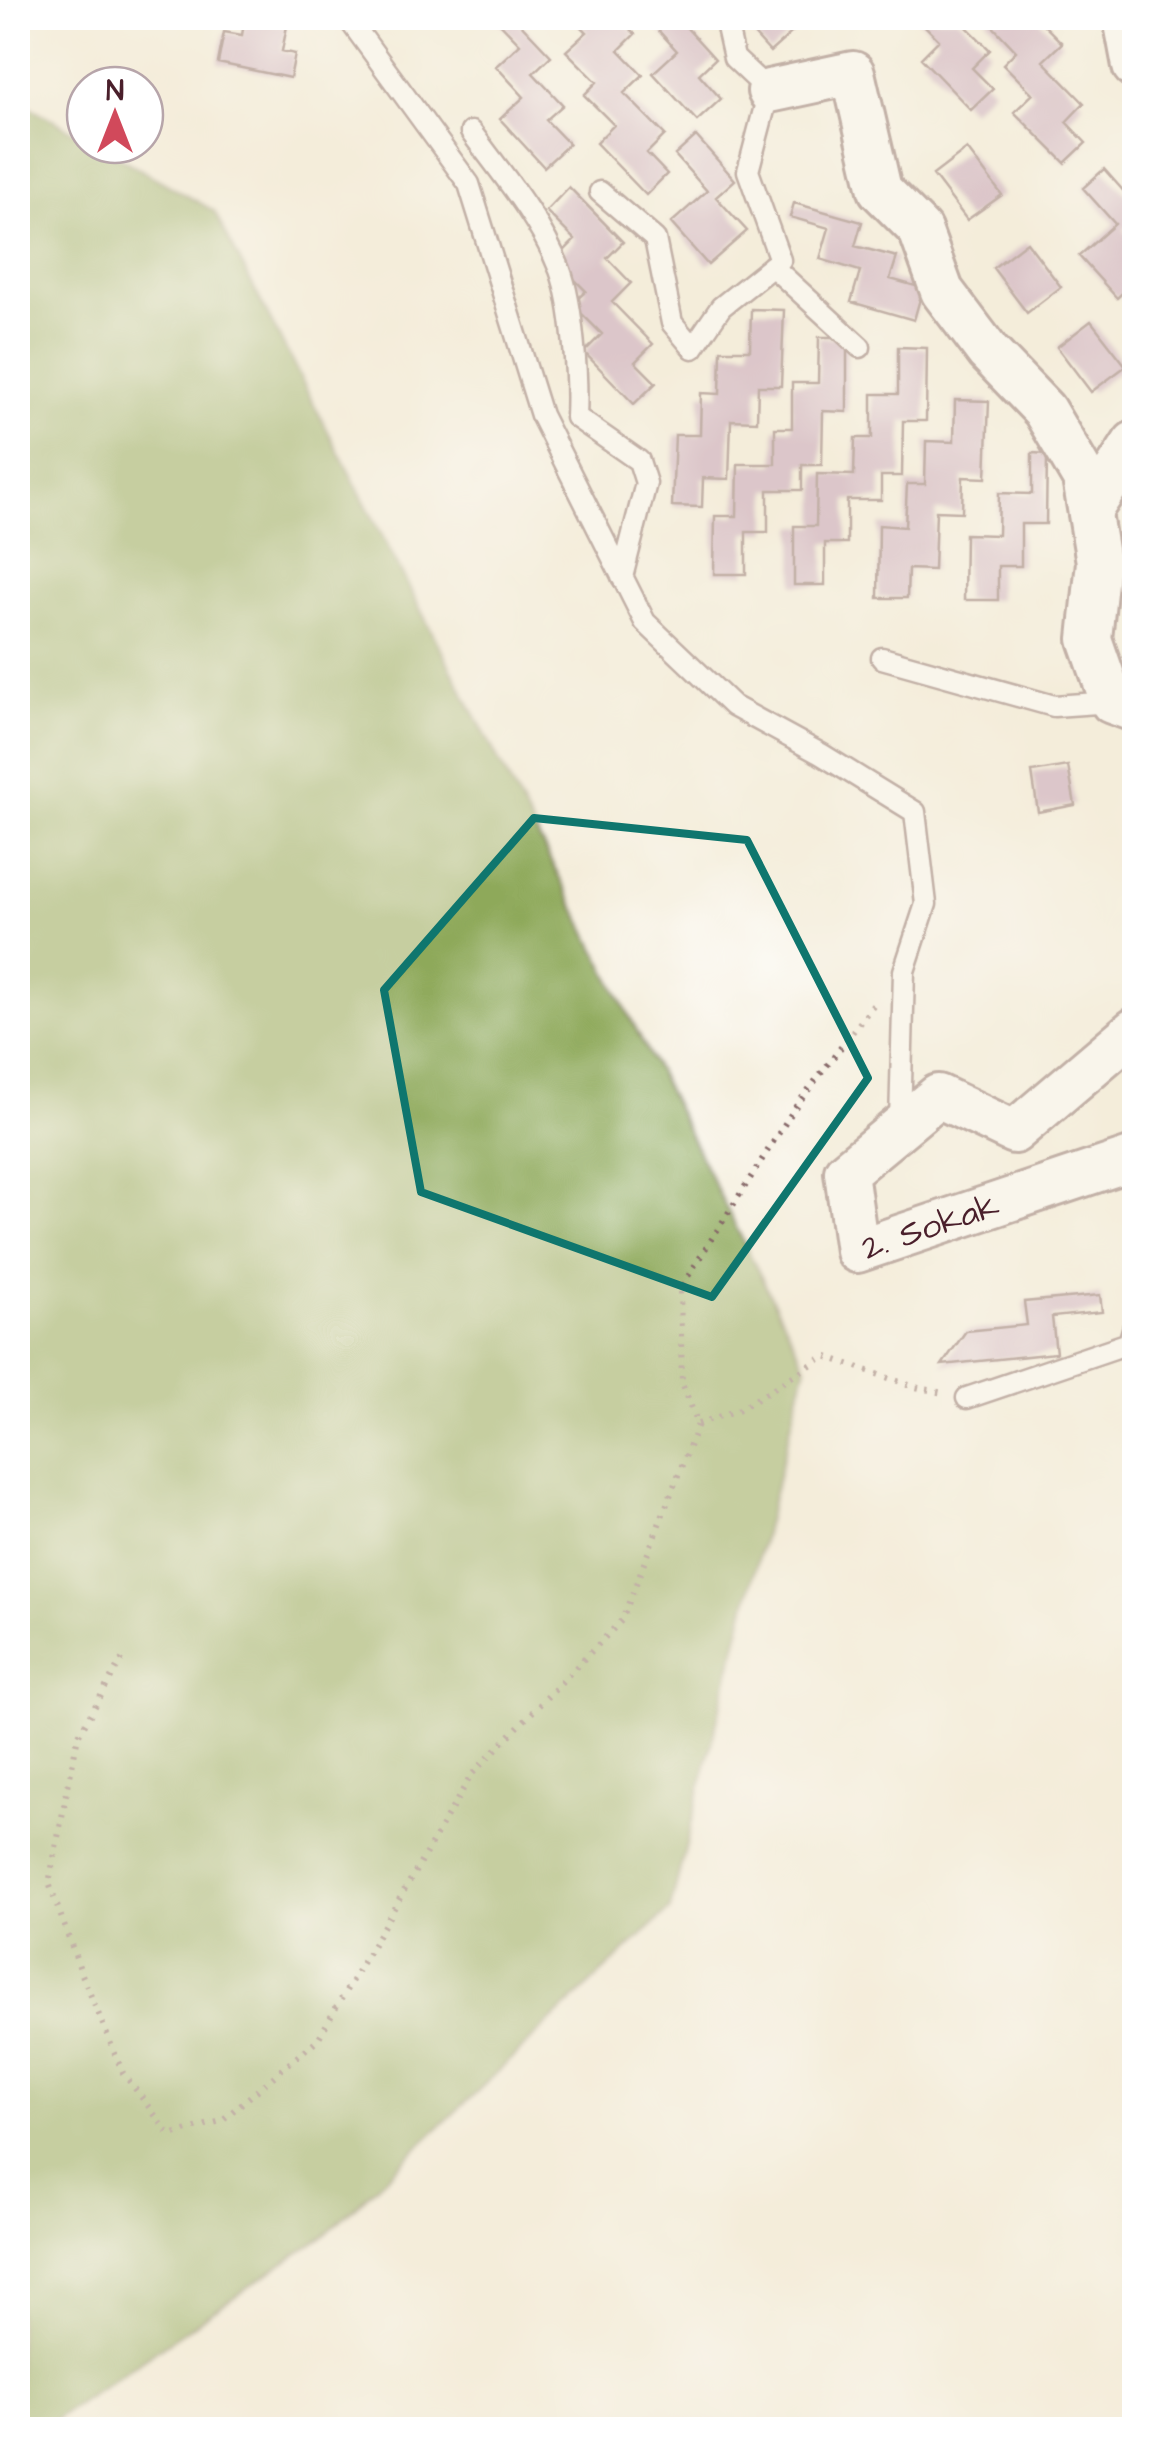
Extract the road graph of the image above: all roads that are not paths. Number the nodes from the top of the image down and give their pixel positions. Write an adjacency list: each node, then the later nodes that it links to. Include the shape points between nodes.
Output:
1 (348, 18): 12 (lane, via 468,184 541,414)
2 (725, 18): 5 (lane, via 734,58)
3 (1124, 18): 4 (street)
4 (1134, 66)
5 (769, 91): 8 (lane, via 748,172 780,260); 11 (street, via 853,74 880,190 920,230 942,291 965,322 1044,410 1084,478)
6 (471, 132): 12 (lane, via 528,209 560,271 578,382 576,417 639,461 646,483)
7 (600, 192): 8 (lane, via 655,239 672,323 694,348 722,307)
8 (772, 266): 9 (lane)
9 (860, 346)
10 (1134, 443): 11 (street)
11 (1090, 511): 14 (street, via 1098,562 1090,640)
12 (622, 577): 16 (lane, via 645,622 733,706 916,812 926,904 904,971)
13 (882, 658): 14 (lane, via 1054,706)
14 (1123, 706)
15 (1134, 1030): 16 (street, 2. Sokak, via 1014,1132 938,1096)
16 (900, 1128): 17 (street, 2. Sokak, via 846,1172 857,1251)
17 (1134, 1158)
18 (1133, 1336): 19 (lane)
19 (967, 1398)

